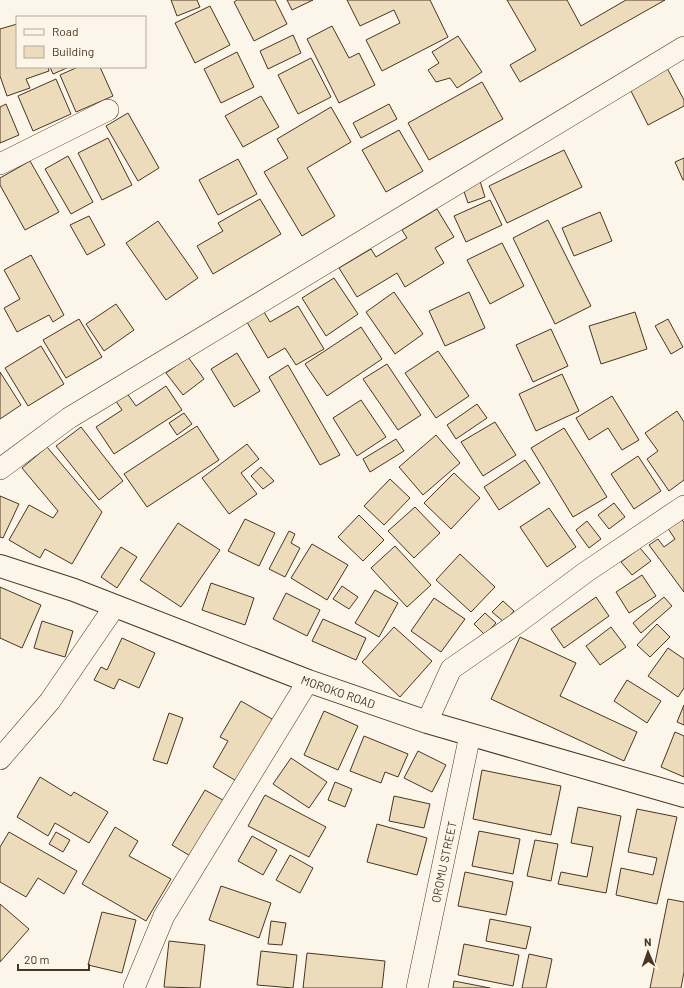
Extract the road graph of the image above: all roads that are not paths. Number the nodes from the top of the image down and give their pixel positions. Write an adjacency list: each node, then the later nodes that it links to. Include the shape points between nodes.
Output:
1 (684, 47): 4 (street, via 69,418)
2 (108, 110): 3 (street)
3 (0, 164)
4 (0, 469)
5 (684, 506): 9 (street, via 586,572 451,669)
6 (0, 566): 7 (street, MOROKO ROAD)
7 (115, 606): 8 (street, MOROKO ROAD); 11 (street, via 50,702)
8 (308, 681): 9 (street, MOROKO ROAD); 13 (street, via 164,916)
9 (427, 722): 10 (street, MOROKO ROAD)
10 (470, 735): 12 (street, MOROKO ROAD); 14 (street, OROMU STREET)
11 (0, 759)
12 (684, 796)
13 (134, 988)
14 (417, 988)

